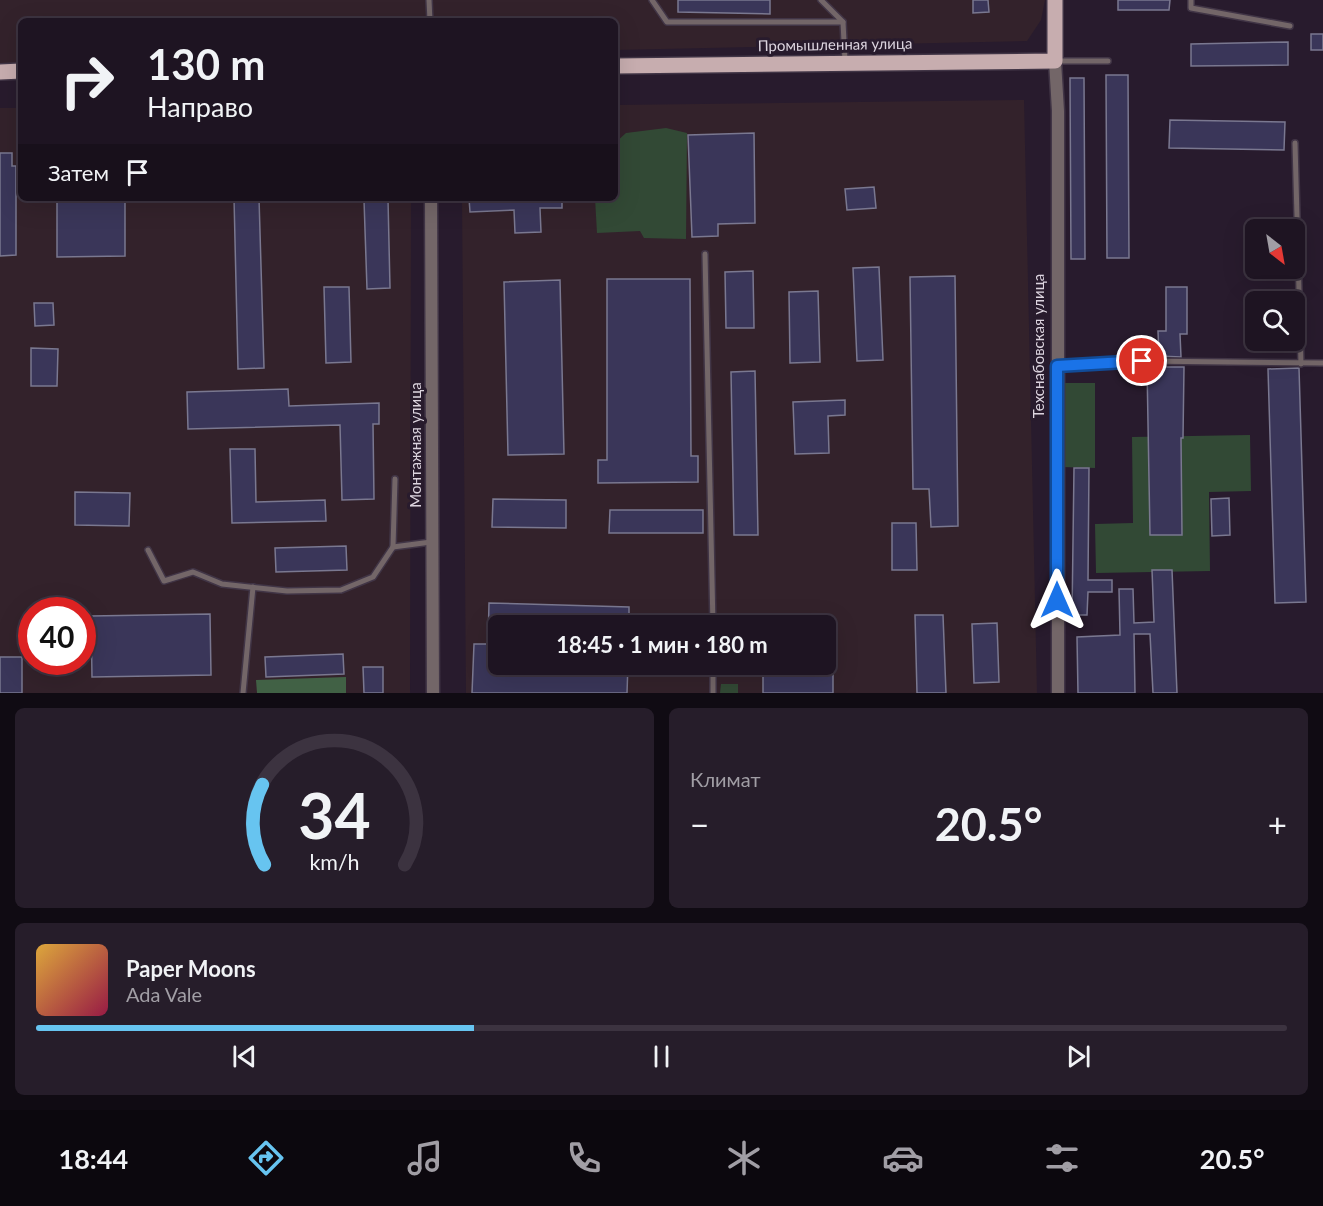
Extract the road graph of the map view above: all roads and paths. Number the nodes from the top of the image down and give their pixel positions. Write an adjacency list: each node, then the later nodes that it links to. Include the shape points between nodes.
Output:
1 (429, 0): 6 (lane)
2 (652, 0): 7 (lane, via 667,22)
3 (821, 0): 7 (lane)
4 (1055, 0): 9 (main road, Техснабовская улица)
5 (1191, 0): 8 (lane, via 1191,8)
6 (430, 18)
7 (843, 22): 11 (lane)
8 (1290, 26)
9 (1055, 61): 10 (lane); 11 (main road, Промышленная улица); 20 (street, Техснабовская улица)
10 (1108, 61)
11 (845, 62): 12 (main road, Промышленная улица)
12 (618, 66)
13 (18, 71): 14 (main road)
14 (0, 72)
15 (1295, 143): 19 (lane)
16 (431, 201): 22 (street, Монтажная улица)
17 (705, 254): 26 (lane)
18 (1323, 363): 19 (lane)
19 (1301, 364): 20 (lane, via 1142,361)
20 (1057, 366): 31 (street, Техснабовская улица)
21 (395, 479): 23 (lane)
22 (431, 542): 23 (lane); 29 (street, Монтажная улица)
23 (393, 547): 25 (lane, via 373,577 341,590)
24 (148, 550): 25 (lane, via 164,580 193,572 222,584)
25 (253, 587): 28 (lane)
26 (713, 615)
27 (713, 675): 30 (lane)
28 (243, 693)
29 (433, 693)
30 (713, 693)
31 (1058, 693)

